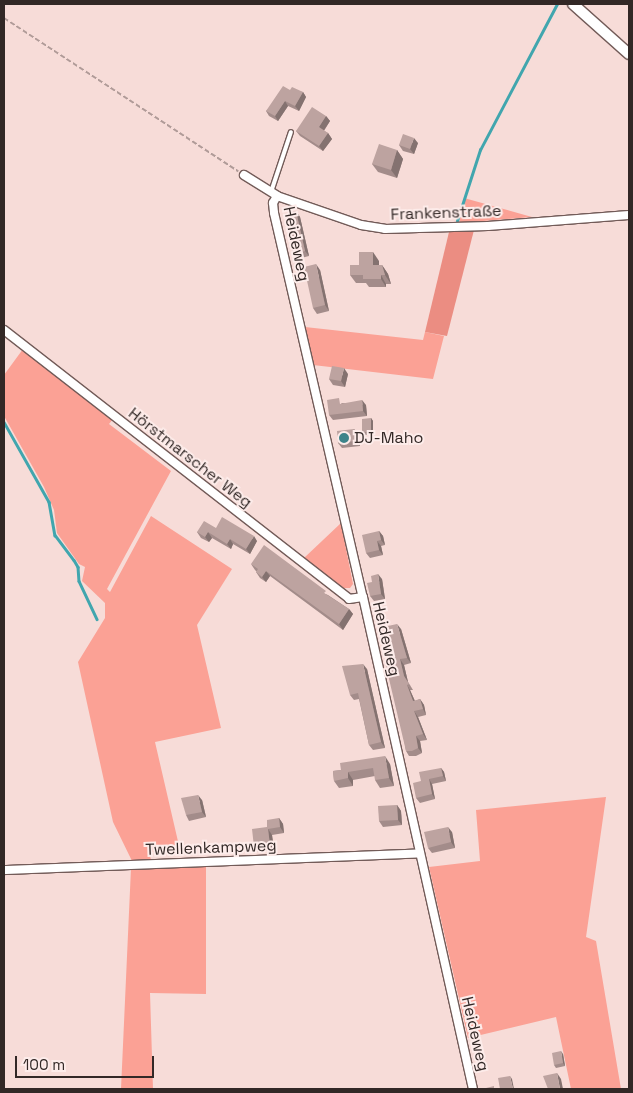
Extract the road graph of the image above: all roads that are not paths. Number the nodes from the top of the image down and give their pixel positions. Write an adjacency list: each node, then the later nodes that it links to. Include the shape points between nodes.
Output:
1 (573, 4): 2 (street)
2 (629, 54)
3 (291, 132): 5 (lane)
4 (244, 175): 5 (street, Frankenstraße)
5 (274, 194): 6 (street, Frankenstraße, via 361,225 386,229 488,226); 8 (street, Heideweg, via 274,213)
6 (629, 215)
7 (4, 330): 8 (street, Hörstmarscher Weg, via 349,599)
8 (363, 597): 9 (street, Heideweg)
9 (420, 853): 10 (street, Twellenkampweg); 11 (street, Heideweg)
10 (4, 870)
11 (473, 1089)

